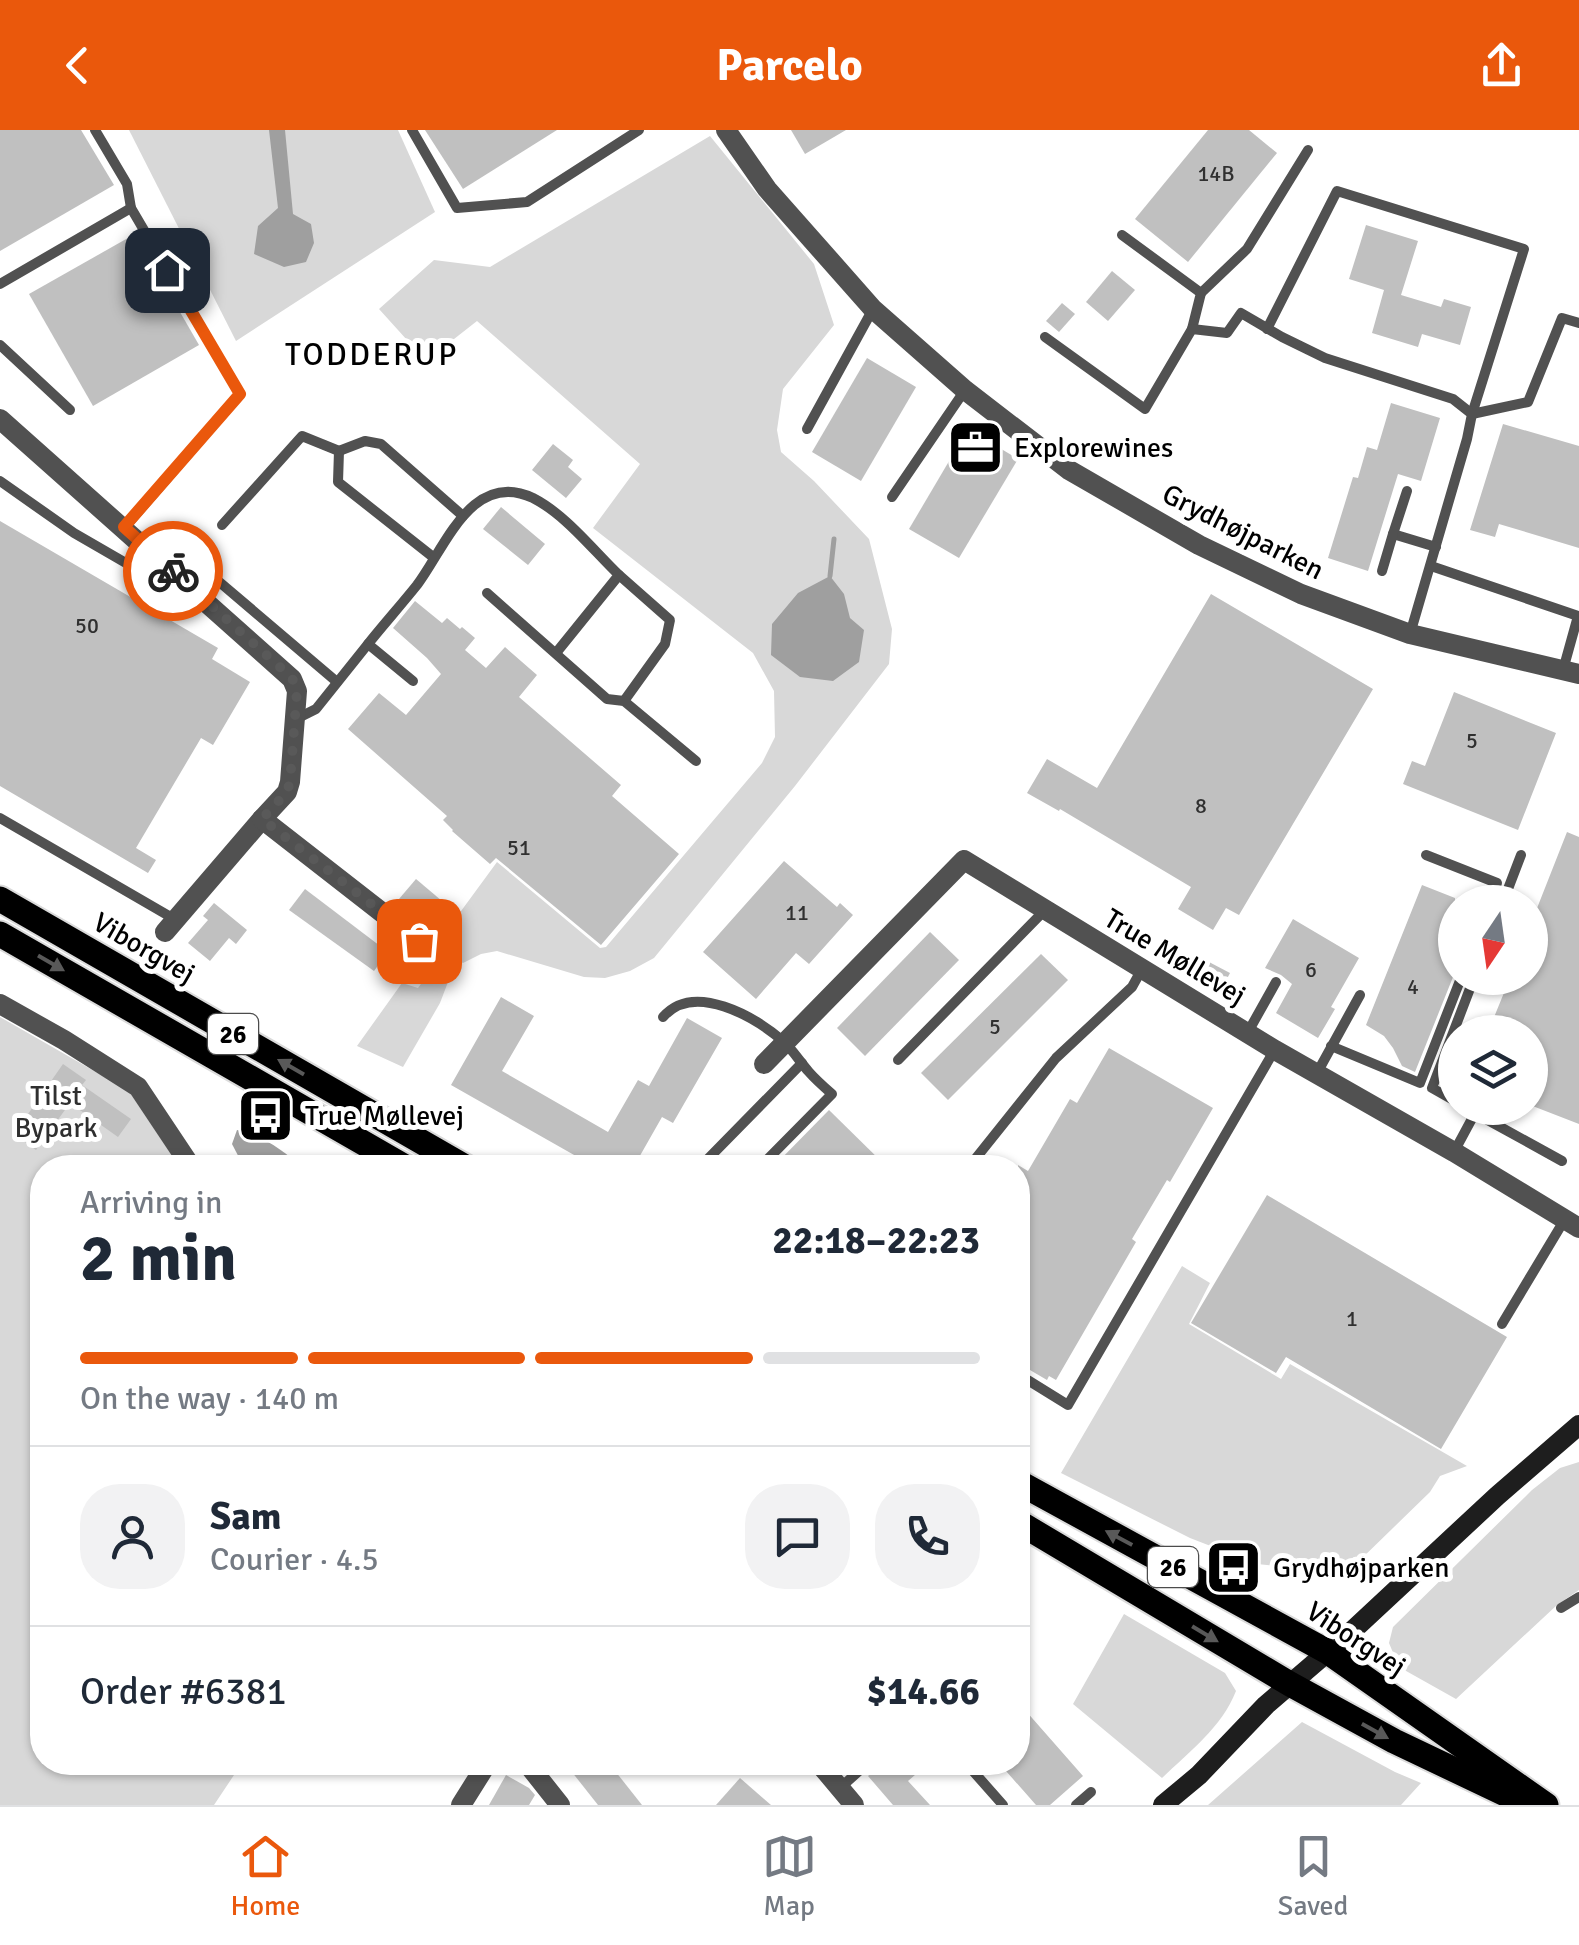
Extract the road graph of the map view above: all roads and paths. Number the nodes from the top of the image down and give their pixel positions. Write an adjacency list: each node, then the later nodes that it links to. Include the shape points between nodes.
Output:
1 (95, 130): 6 (lane, via 126,184)
2 (412, 130): 3 (lane, via 457,208 527,202)
3 (639, 130)
4 (726, 130): 10 (street, Grydhøjparken, via 767,189)
5 (1308, 150): 9 (lane, via 1246,248)
6 (131, 208): 8 (lane); 27 (lane, via 240,394)
7 (1122, 236): 9 (lane)
8 (0, 284)
9 (1201, 294): 13 (lane)
10 (873, 309): 16 (street, Grydhøjparken); 20 (lane)
11 (1579, 323): 18 (lane, via 1562,318 1528,402)
12 (1267, 329): 13 (lane, via 1241,313 1227,333); 18 (lane, via 1364,373 1453,399); 18 (lane, via 1337,192 1524,249)
13 (1192, 330): 14 (lane, via 1146,409)
14 (1045, 337)
15 (0, 345): 17 (lane)
16 (965, 390): 24 (lane); 36 (street, Grydhøjparken, via 1069,470 1198,545 1301,594)
17 (70, 410)
18 (1472, 414): 29 (lane)
19 (0, 419): 27 (street)
20 (807, 429)
21 (340, 451): 25 (lane, via 365,441 381,444); 26 (lane, via 302,436); 30 (lane, via 338,482)
22 (0, 481): 32 (lane, via 156,581)
23 (1407, 491): 28 (lane)
24 (892, 497)
25 (464, 516): 30 (lane); 34 (lane, via 501,491 530,497 560,516)
26 (222, 525)
27 (124, 527): 32 (street)
28 (1394, 534): 29 (lane); 33 (lane)
29 (1436, 548): 31 (lane)
30 (434, 556): 37 (lane)
31 (1430, 566): 36 (lane); 39 (lane, via 1578,616)
32 (173, 571): 40 (lane, via 182,566 218,580); 43 (street, via 292,678)
33 (1382, 571)
34 (618, 575): 38 (lane); 42 (lane, via 670,620 665,644)
35 (486, 593): 38 (lane)
36 (1410, 634): 39 (street, Grydhøjparken)
37 (368, 644): 40 (lane); 41 (lane)
38 (556, 653): 42 (lane, via 607,699)
39 (1571, 672)
40 (337, 682): 43 (lane, via 316,709)
41 (412, 682)
42 (624, 701): 44 (lane)
43 (296, 720): 46 (street, via 287,792)
44 (696, 760)
45 (0, 818): 53 (lane)
46 (262, 819): 53 (street); 55 (street)
47 (1426, 855): 49 (lane)
48 (1522, 855): 50 (lane)
49 (1496, 885)
50 (1510, 885)
51 (0, 899): 75 (main road, Viborgvej / 26, one-way to 51)
52 (1045, 910): 56 (street, True Møllevej); 63 (street, True Møllevej, via 964,860); 66 (lane)
53 (170, 926)
54 (0, 934): 74 (main road, 26, one-way to 74)
55 (434, 953)
56 (1142, 969): 62 (street, True Møllevej); 78 (lane, via 1132,987 1056,1058)
57 (1276, 982): 62 (lane)
58 (1360, 995): 64 (lane)
59 (1454, 995): 64 (lane, via 1420,1084)
60 (0, 1004): 73 (street, via 138,1086)
61 (663, 1018): 63 (lane, via 678,1005 704,1002 737,1012)
62 (1247, 1033): 65 (street, True Møllevej)
63 (784, 1042): 67 (lane); 68 (street, True Møllevej)
64 (1332, 1046): 69 (lane)
65 (1275, 1050): 69 (street, True Møllevej); 82 (lane, via 1068,1406)
66 (898, 1060)
67 (802, 1063): 76 (lane); 77 (lane, via 832,1094)
68 (764, 1064)
69 (1316, 1074): 72 (street, True Møllevej)
70 (1464, 1125): 72 (lane)
71 (1497, 1125): 79 (lane)
72 (1454, 1152): 80 (street, True Møllevej)
73 (183, 1155)
74 (384, 1155)
75 (444, 1155)
76 (712, 1155)
77 (772, 1155)
78 (978, 1155)
79 (1562, 1161)
80 (1572, 1224): 81 (lane)
81 (1502, 1324)
82 (1030, 1382)
83 (1578, 1428): 88 (street)
84 (1030, 1489): 88 (main road, Viborgvej / 26, one-way to 84)
85 (1030, 1529): 89 (main road, 26, one-way to 89)
86 (1579, 1598): 87 (lane)
87 (1561, 1608)
88 (1328, 1652): 89 (street); 104 (main road, Viborgvej / 26)
89 (1290, 1684): 102 (street); 103 (main road, 26, one-way to 103)
90 (480, 1775): 97 (street)
91 (536, 1775): 98 (street)
92 (829, 1775): 95 (street)
93 (854, 1775): 95 (lane)
94 (977, 1775): 100 (lane)
95 (840, 1788): 99 (street)
96 (1091, 1792): 101 (lane)
97 (461, 1805)
98 (560, 1805)
99 (854, 1805)
100 (1003, 1805)
101 (1076, 1805)
102 (1162, 1805)
103 (1528, 1805)
104 (1546, 1805)

